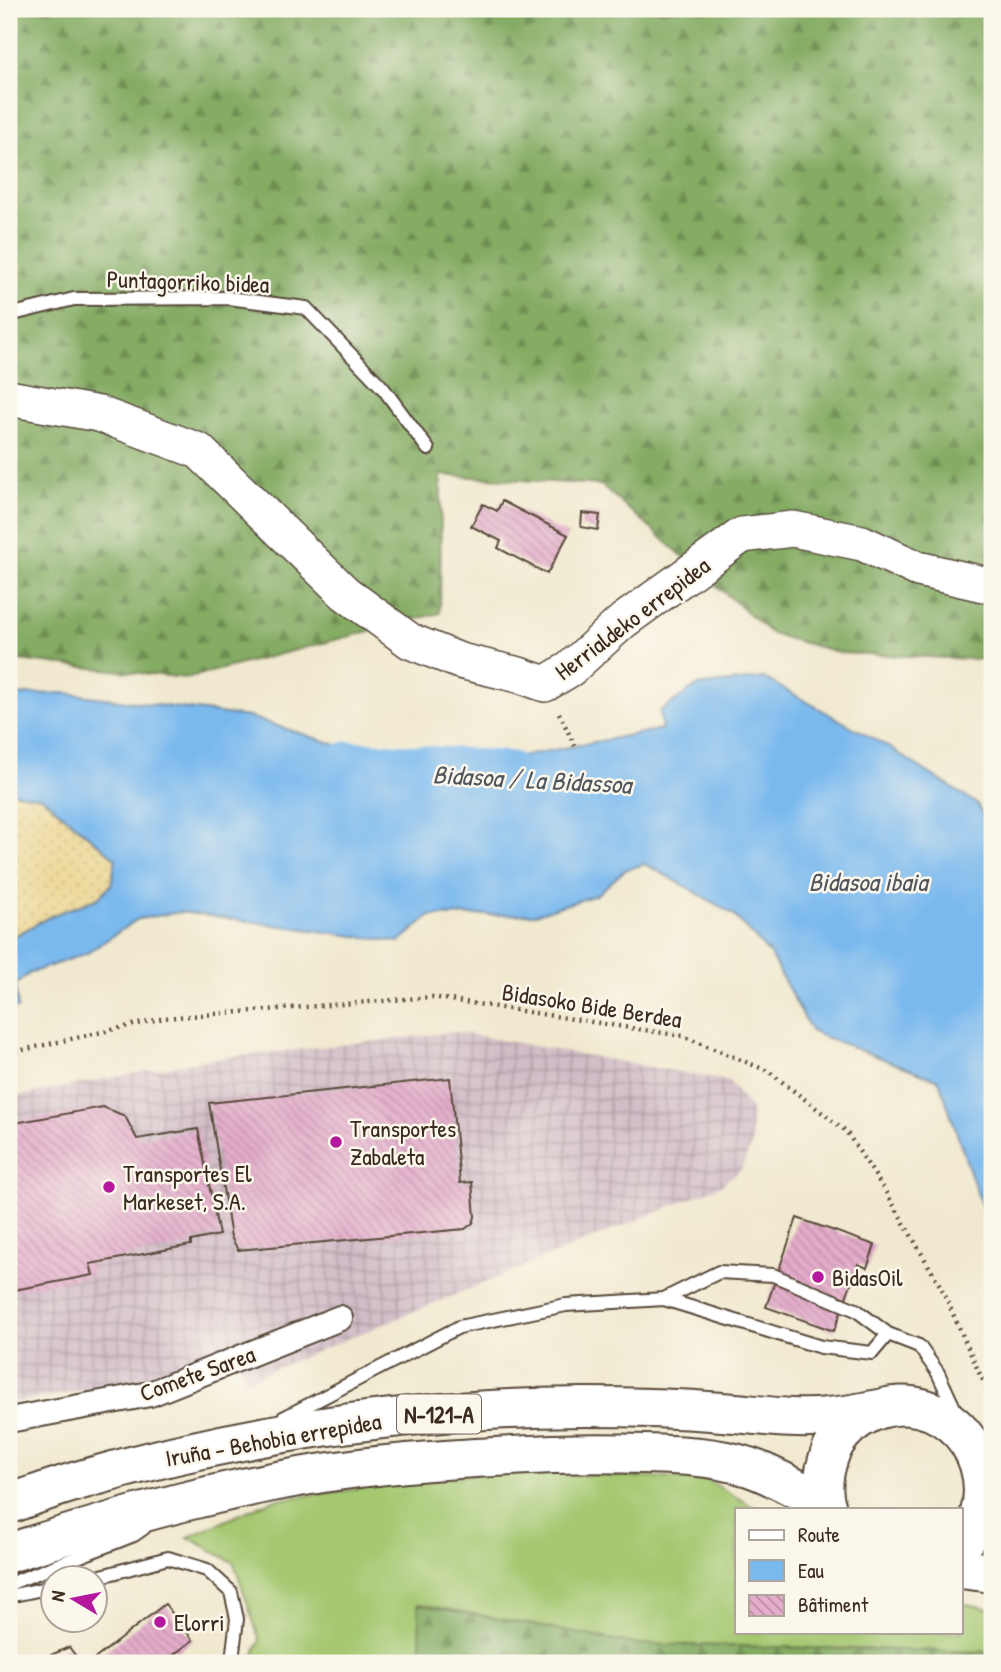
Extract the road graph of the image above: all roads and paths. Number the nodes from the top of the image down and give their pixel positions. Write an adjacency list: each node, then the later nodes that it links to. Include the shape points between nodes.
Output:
1 (9, 315): 3 (lane, Puntagorriko bidea, via 74,299 228,298 306,308 383,388)
2 (9, 400): 4 (street, Herrialdeko errepidea, via 99,414 199,451 345,593 410,641 460,661 545,684 570,669 623,621 742,536 793,528 862,543 918,569)
3 (428, 449)
4 (992, 586)
5 (9, 1053): 9 (path, Bidasoko Bide Berdea, via 164,1018 432,997 682,1036 768,1071 846,1131 942,1289)
6 (664, 1299): 8 (lane, via 821,1347 872,1353); 8 (lane, via 719,1272 773,1275 856,1310); 13 (lane, via 566,1304 459,1327)
7 (340, 1318): 11 (street, Comete Sarea, via 150,1394)
8 (888, 1334): 12 (lane, via 919,1346 938,1373)
9 (992, 1395)
10 (879, 1409): 12 (highway, N-121-A, via 905,1405 930,1409 953,1422); 13 (highway, Iruña - Behobia errepidea / N-121-A, via 825,1418 688,1409 471,1411); 17 (highway, N-121-A, via 853,1423 834,1446 824,1474)
11 (9, 1420)
12 (970, 1440): 14 (highway, N-121-A)
13 (240, 1441): 16 (highway, Iruña - Behobia errepidea / N-121-A, via 82,1479)
14 (988, 1493): 18 (highway, N-121-A)
15 (179, 1502): 17 (highway, Iruña - Behobia errepidea / N-121-A, via 357,1468 587,1453 683,1455 747,1467); 19 (highway, Iruña - Behobia errepidea / N-121-A); 23 (lane, via 134,1535)
16 (9, 1504)
17 (826, 1507)
18 (962, 1543)
19 (9, 1553)
20 (962, 1569): 21 (highway)
21 (992, 1573)
22 (108, 1574): 26 (lane, via 168,1558 207,1570 231,1592 237,1619)
23 (9, 1584)
24 (38, 1590): 25 (lane)
25 (9, 1596)
26 (229, 1663)

